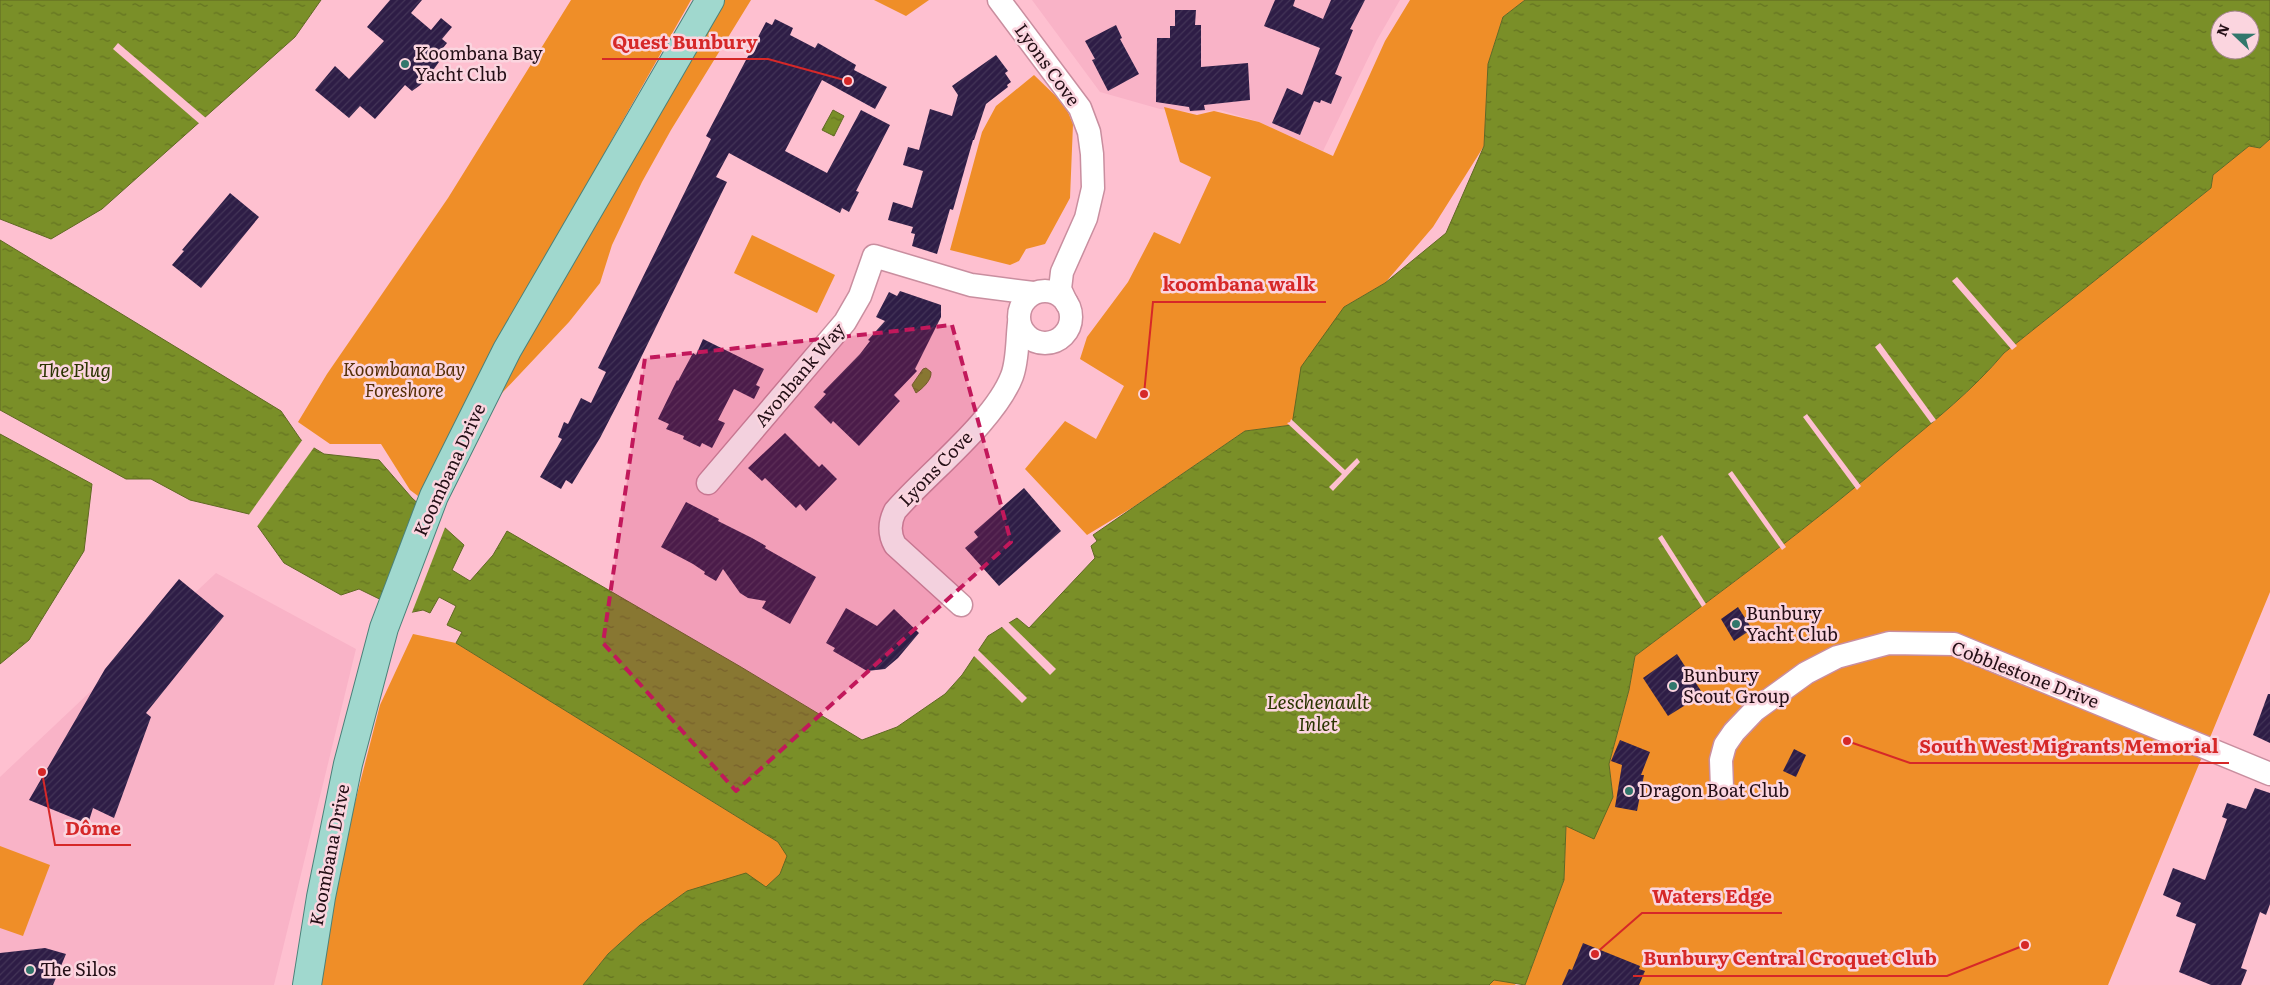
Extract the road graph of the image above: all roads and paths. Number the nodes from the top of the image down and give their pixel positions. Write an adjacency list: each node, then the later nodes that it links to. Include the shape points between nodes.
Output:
1 (710, 0): 14 (main road, Koombana Drive, via 507,350 434,496 384,628 348,764)
2 (999, 0): 3 (street, Lyons Cove, via 1080,108 1089,132 1093,188 1086,218)
3 (1071, 248): 5 (street, Lyons Cove, via 1053,265); 6 (street, Lyons Cove, via 1060,289)
4 (971, 285): 5 (street); 7 (street, via 1008,308); 10 (street, Avonbank Way, via 874,256 860,296 845,322)
5 (1034, 293): 6 (street, via 1050,291); 7 (street, via 1023,301)
6 (1068, 304): 8 (street, via 1071,320 1068,328 1063,335)
7 (1019, 321): 8 (street, via 1022,330 1033,340); 9 (street, Lyons Cove)
8 (1048, 342): 9 (street, Lyons Cove)
9 (1013, 375): 11 (street, Lyons Cove, via 993,408 892,518 890,530 896,545)
10 (708, 483)
11 (961, 605)
12 (2270, 774): 13 (street, Cobblestone Drive, via 1954,644 1889,643 1837,657 1806,673 1755,710 1725,745 1721,760)
13 (1722, 788)
14 (307, 985)

